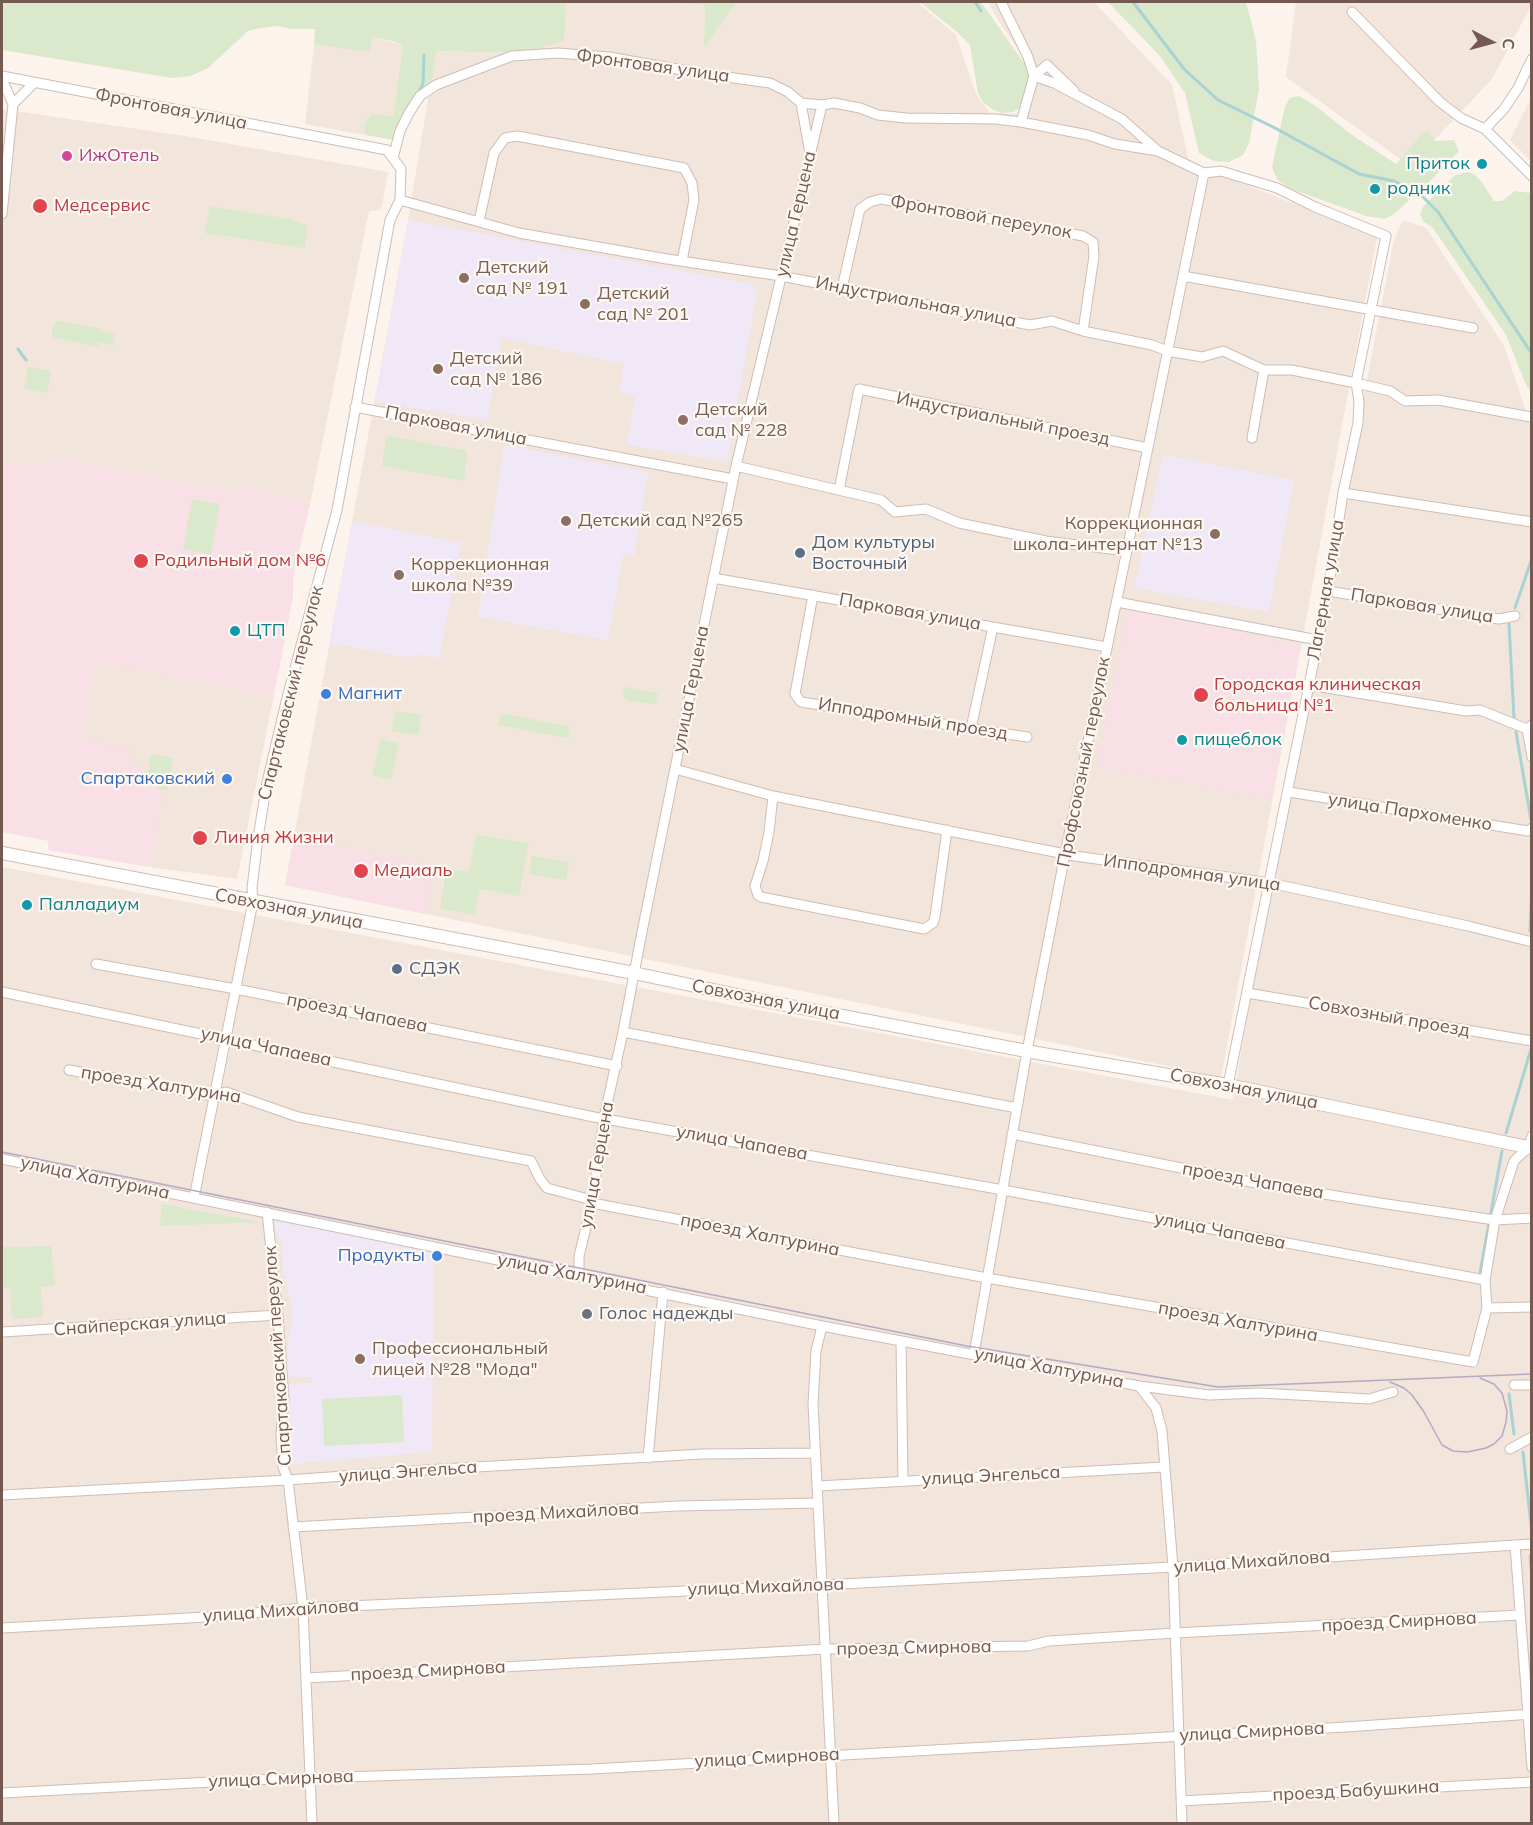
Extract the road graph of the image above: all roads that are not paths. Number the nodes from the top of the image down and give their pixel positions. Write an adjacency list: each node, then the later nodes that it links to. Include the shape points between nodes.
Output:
1 (1001, 2): 4 (street)
2 (1352, 12): 12 (street, via 1440,102)
3 (1532, 59): 12 (street, via 1504,109)
4 (1034, 76): 7 (street); 7 (street, via 1047,65); 11 (street)
5 (2, 77): 6 (street, Фронтовая улица); 9 (street)
6 (34, 83): 9 (street); 15 (street, Фронтовая улица, via 387,150)
7 (1080, 97): 13 (street, via 1122,119)
8 (801, 103): 10 (street, Фронтовая улица); 14 (street); 15 (street, Фронтовая улица, via 770,83 609,57 558,53 512,56 436,85 420,96 400,131)
9 (13, 104): 19 (street)
10 (822, 105): 11 (street, Фронтовая улица, via 834,103 906,118 994,118); 14 (street, улица Герцена)
11 (1021, 122): 13 (street, Фронтовая улица)
12 (1485, 129): 17 (street)
13 (1158, 151): 16 (street, Фронтовая улица)
14 (810, 153): 22 (street, улица Герцена)
15 (393, 158): 18 (street, Спартаковский переулок, via 401,169)
16 (1204, 173): 23 (street, Профсоюзный переулок); 25 (street, Лагерная улица, via 1221,171 1277,188 1386,236)
17 (1532, 176)
18 (400, 200): 20 (street, Индустриальная улица); 31 (street, Спартаковский переулок, via 390,220)
19 (2, 214)
20 (479, 221): 21 (street, Индустриальная улица, via 519,233); 21 (street, via 494,153 505,138 517,136 684,168 692,183 694,200)
21 (682, 261): 22 (street, Индустриальная улица)
22 (781, 276): 24 (street, Индустриальная улица); 35 (street, улица Герцена)
23 (1183, 276): 25 (street); 28 (street, Профсоюзный переулок)
24 (842, 288): 27 (street, Индустриальная улица, via 1030,325 1052,321); 27 (street, Фронтовой переулок, via 861,209 881,199 1083,236 1093,242)
25 (1371, 308): 26 (street); 30 (street, Лагерная улица)
26 (1473, 328)
27 (1083, 331): 28 (street, Индустриальная улица)
28 (1167, 351): 29 (street, Индустриальная улица, via 1202,357 1223,351); 34 (street, Профсоюзный переулок)
29 (1264, 370): 30 (street, Индустриальная улица, via 1292,370); 33 (street)
30 (1356, 383): 32 (street, Индустриальная улица, via 1390,391 1405,401 1438,400); 38 (street, Лагерная улица, via 1358,423)
31 (355, 407): 36 (street, Парковая улица); 62 (street, Спартаковский переулок, via 337,510 267,782 255,858)
32 (1531, 417)
33 (1252, 438)
34 (1148, 448): 37 (street, Индустриальный проезд, via 859,389); 40 (street, Профсоюзный переулок)
35 (736, 466): 36 (street, улица Герцена); 37 (street)
36 (733, 479): 41 (street, улица Герцена)
37 (839, 490): 40 (street, via 881,500 895,512 926,509 959,523 1046,542)
38 (1343, 493): 39 (street); 42 (street, Лагерная улица)
39 (1532, 522)
40 (1127, 551): 44 (street, Профсоюзный переулок)
41 (713, 578): 43 (street, Парковая улица); 54 (street, улица Герцена)
42 (1328, 591): 45 (street, Парковая улица, via 1499,620); 47 (street, Лагерная улица)
43 (813, 596): 46 (street, Парковая улица); 51 (street, Ипподромный проезд, via 795,694 801,702)
44 (1117, 602): 47 (street); 48 (street, Профсоюзный переулок)
45 (1515, 616)
46 (993, 627): 48 (street, Парковая улица); 51 (street)
47 (1318, 640): 49 (street, Лагерная улица)
48 (1107, 647): 60 (street, Профсоюзный переулок)
49 (1309, 685): 50 (street, via 1480,711); 55 (street, Лагерная улица)
50 (1529, 727): 53 (street)
51 (971, 728): 52 (street, Ипподромный проезд)
52 (1027, 737)
53 (1532, 757)
54 (675, 769): 56 (street, Ипподромная улица); 65 (street, улица Герцена)
55 (1288, 792): 57 (street, улица Пархоменко, via 1528,831); 61 (street, Лагерная улица)
56 (773, 796): 58 (street, Ипподромная улица); 58 (street, via 769,832 755,886 758,895 924,929 933,923)
57 (1532, 828)
58 (947, 830): 60 (street, Ипподромная улица)
59 (2, 853): 62 (street, Совхозная улица)
60 (1065, 854): 61 (street, Ипподромная улица); 72 (street, Профсоюзный переулок)
61 (1270, 883): 63 (street, Ипподромная улица); 68 (street, Лагерная улица)
62 (253, 902): 65 (street, Совхозная улица); 66 (street, Спартаковский переулок)
63 (1532, 942)
64 (96, 964): 66 (street, проезд Чапаева)
65 (633, 973): 69 (street, улица Герцена); 72 (street, Совхозная улица)
66 (236, 989): 70 (street, Спартаковский переулок); 73 (street, проезд Чапаева)
67 (2, 992): 70 (street, улица Чапаева)
68 (1247, 993): 71 (street, Совхозный проезд); 75 (street, Лагерная улица)
69 (623, 1032): 73 (street, улица Герцена); 77 (street)
70 (227, 1039): 76 (street, Спартаковский переулок); 78 (street, улица Чапаева)
71 (1532, 1041)
72 (1027, 1051): 75 (street, Совхозная улица); 77 (street, Профсоюзный переулок)
73 (616, 1066): 78 (street, улица Герцена)
74 (69, 1070): 76 (street, проезд Халтурина)
75 (1228, 1084): 80 (street, Совхозная улица)
76 (214, 1096): 83 (street, Спартаковский переулок); 84 (street, проезд Халтурина, via 226,1092 298,1117 531,1161 547,1188)
77 (1017, 1108): 79 (street, Профсоюзный переулок)
78 (604, 1118): 82 (street, улица Чапаева); 84 (street, улица Герцена)
79 (1012, 1134): 82 (street, Профсоюзный переулок); 87 (street, проезд Чапаева, via 1256,1183)
80 (1530, 1143): 87 (street, via 1514,1161)
81 (2, 1159): 83 (street, улица Халтурина)
82 (1003, 1190): 89 (street, Профсоюзный переулок); 90 (street, улица Чапаева)
83 (194, 1198): 85 (street, улица Халтурина)
84 (592, 1203): 88 (street, улица Герцена, via 579,1256); 89 (street, проезд Халтурина)
85 (267, 1212): 88 (street, улица Халтурина); 94 (street, Спартаковский переулок)
86 (1532, 1218): 87 (street)
87 (1495, 1220): 90 (street)
88 (579, 1276): 91 (street, улица Халтурина)
89 (987, 1278): 93 (street, проезд Халтурина, via 1473,1362); 98 (street, Профсоюзный переулок)
90 (1485, 1280): 93 (street)
91 (663, 1292): 95 (street, улица Халтурина); 106 (street)
92 (1532, 1307): 93 (street)
93 (1487, 1308)
94 (278, 1315): 96 (street, Снайперская улица); 108 (street, Спартаковский переулок, via 284,1400 281,1434)
95 (822, 1326): 97 (street, улица Халтурина); 105 (street, via 813,1404)
96 (2, 1332)
97 (901, 1341): 98 (street, улица Халтурина); 109 (street)
98 (974, 1354): 101 (street, улица Халтурина)
99 (1514, 1385): 100 (street)
100 (1532, 1385)
101 (1138, 1386): 102 (street, улица Халтурина, via 1209,1395 1260,1393 1369,1399); 107 (street, via 1156,1408)
102 (1393, 1392)
103 (1532, 1437): 104 (street)
104 (1510, 1449)
105 (815, 1453): 106 (street, улица Энгельса); 110 (street)
106 (648, 1458): 108 (street, улица Энгельса)
107 (1164, 1467): 109 (street, улица Энгельса); 116 (street)
108 (288, 1480): 111 (street, улица Энгельса); 113 (street, Спартаковский переулок)
109 (903, 1481): 110 (street, улица Энгельса)
110 (818, 1486): 112 (street)
111 (2, 1495)
112 (818, 1503): 113 (street, проезд Михайлова, via 677,1506); 117 (street)
113 (293, 1527): 118 (street, Спартаковский переулок)
114 (1532, 1544): 115 (street, улица Михайлова)
115 (1515, 1545): 116 (street, улица Михайлова); 119 (street)
116 (1173, 1567): 117 (street, улица Михайлова); 121 (street)
117 (822, 1585): 118 (street, улица Михайлова); 122 (street)
118 (303, 1608): 120 (street, улица Михайлова); 124 (street, Спартаковский переулок)
119 (1520, 1615): 121 (street, проезд Смирнова); 123 (street)
120 (2, 1628)
121 (1175, 1633): 122 (street, проезд Смирнова, via 1049,1641 1028,1646); 126 (street)
122 (826, 1649): 124 (street, проезд Смирнова); 127 (street)
123 (1527, 1650): 125 (street)
124 (307, 1678): 129 (street, Спартаковский переулок)
125 (1530, 1714): 126 (street, улица Смирнова); 128 (street)
126 (1179, 1735): 127 (street, улица Смирнова); 132 (street)
127 (829, 1755): 129 (street, улица Смирнова, via 592,1769); 134 (street)
128 (1532, 1767)
129 (311, 1778): 131 (street, улица Смирнова); 133 (street, Спартаковский переулок)
130 (1532, 1782): 132 (street, проезд Бабушкина)
131 (2, 1793)
132 (1181, 1801): 135 (street)
133 (312, 1824)
134 (834, 1824)
135 (1182, 1824)

